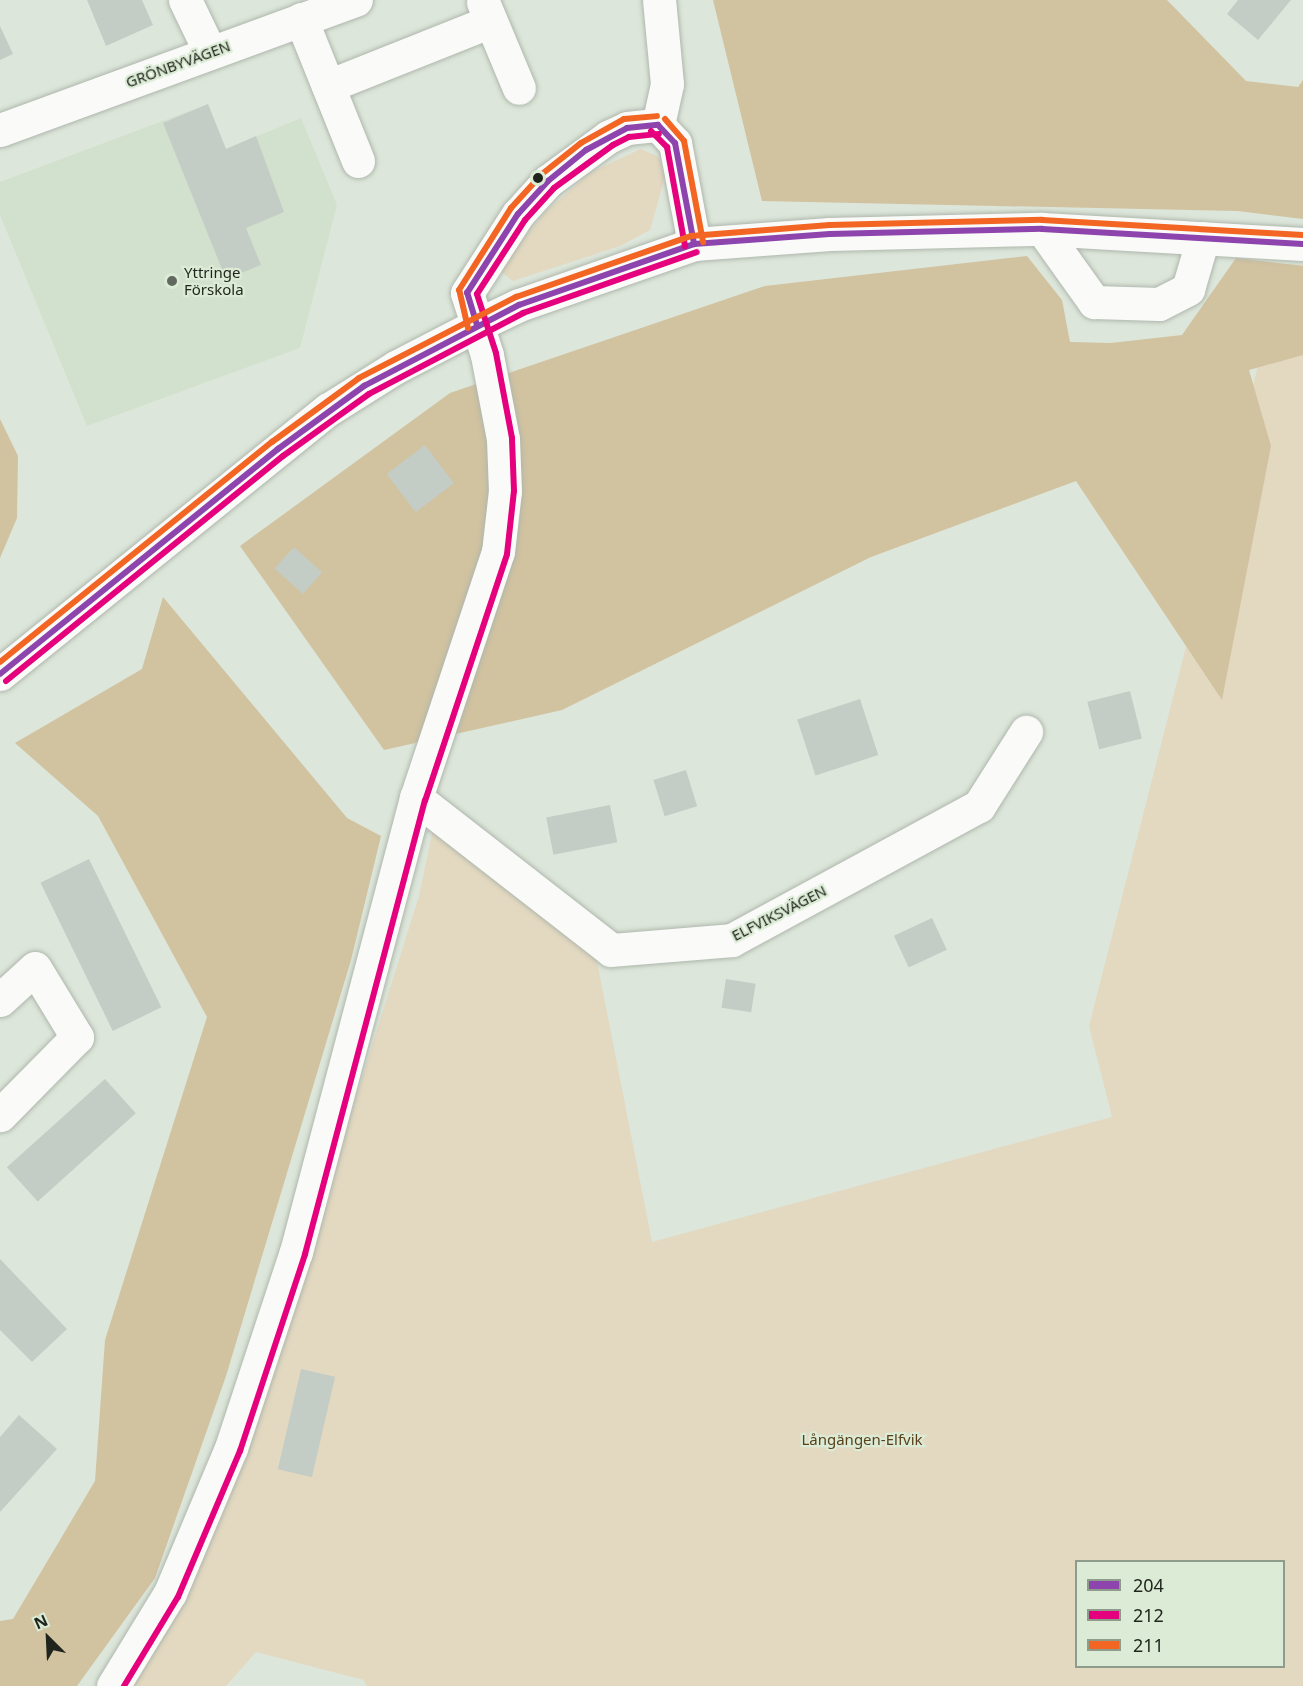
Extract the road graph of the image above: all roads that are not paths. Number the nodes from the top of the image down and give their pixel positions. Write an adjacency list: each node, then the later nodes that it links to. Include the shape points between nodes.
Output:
1 (356, 0): 5 (street, GRÖNBYVÄGEN)
2 (659, 0): 9 (street, via 667,84)
3 (192, 3): 6 (street)
4 (486, 10): 7 (street); 8 (street)
5 (301, 19): 6 (street, GRÖNBYVÄGEN); 7 (street)
6 (210, 52): 10 (street, GRÖNBYVÄGEN)
7 (328, 86): 11 (street)
8 (519, 88)
9 (658, 126): 14 (street, via 675,143); 16 (street, via 627,128 586,150 526,206 467,293)
10 (0, 130)
11 (358, 161)
12 (1042, 229): 13 (street); 13 (street, via 1094,302 1159,304 1188,289); 14 (street, via 819,235)
13 (1203, 238): 15 (street)
14 (694, 244): 16 (street, via 519,305)
15 (1303, 244)
16 (477, 325): 17 (street, via 396,367 330,409); 19 (street, via 494,387 502,439 504,516 498,552)
17 (0, 674)
18 (1026, 732): 19 (street, ELFVIKSVÄGEN, via 979,806 732,940 611,950)
19 (416, 798): 22 (street, via 296,1252 231,1448 170,1593)
20 (0, 1000): 21 (street, via 34,968 76,1037)
21 (0, 1115)
22 (112, 1686)

